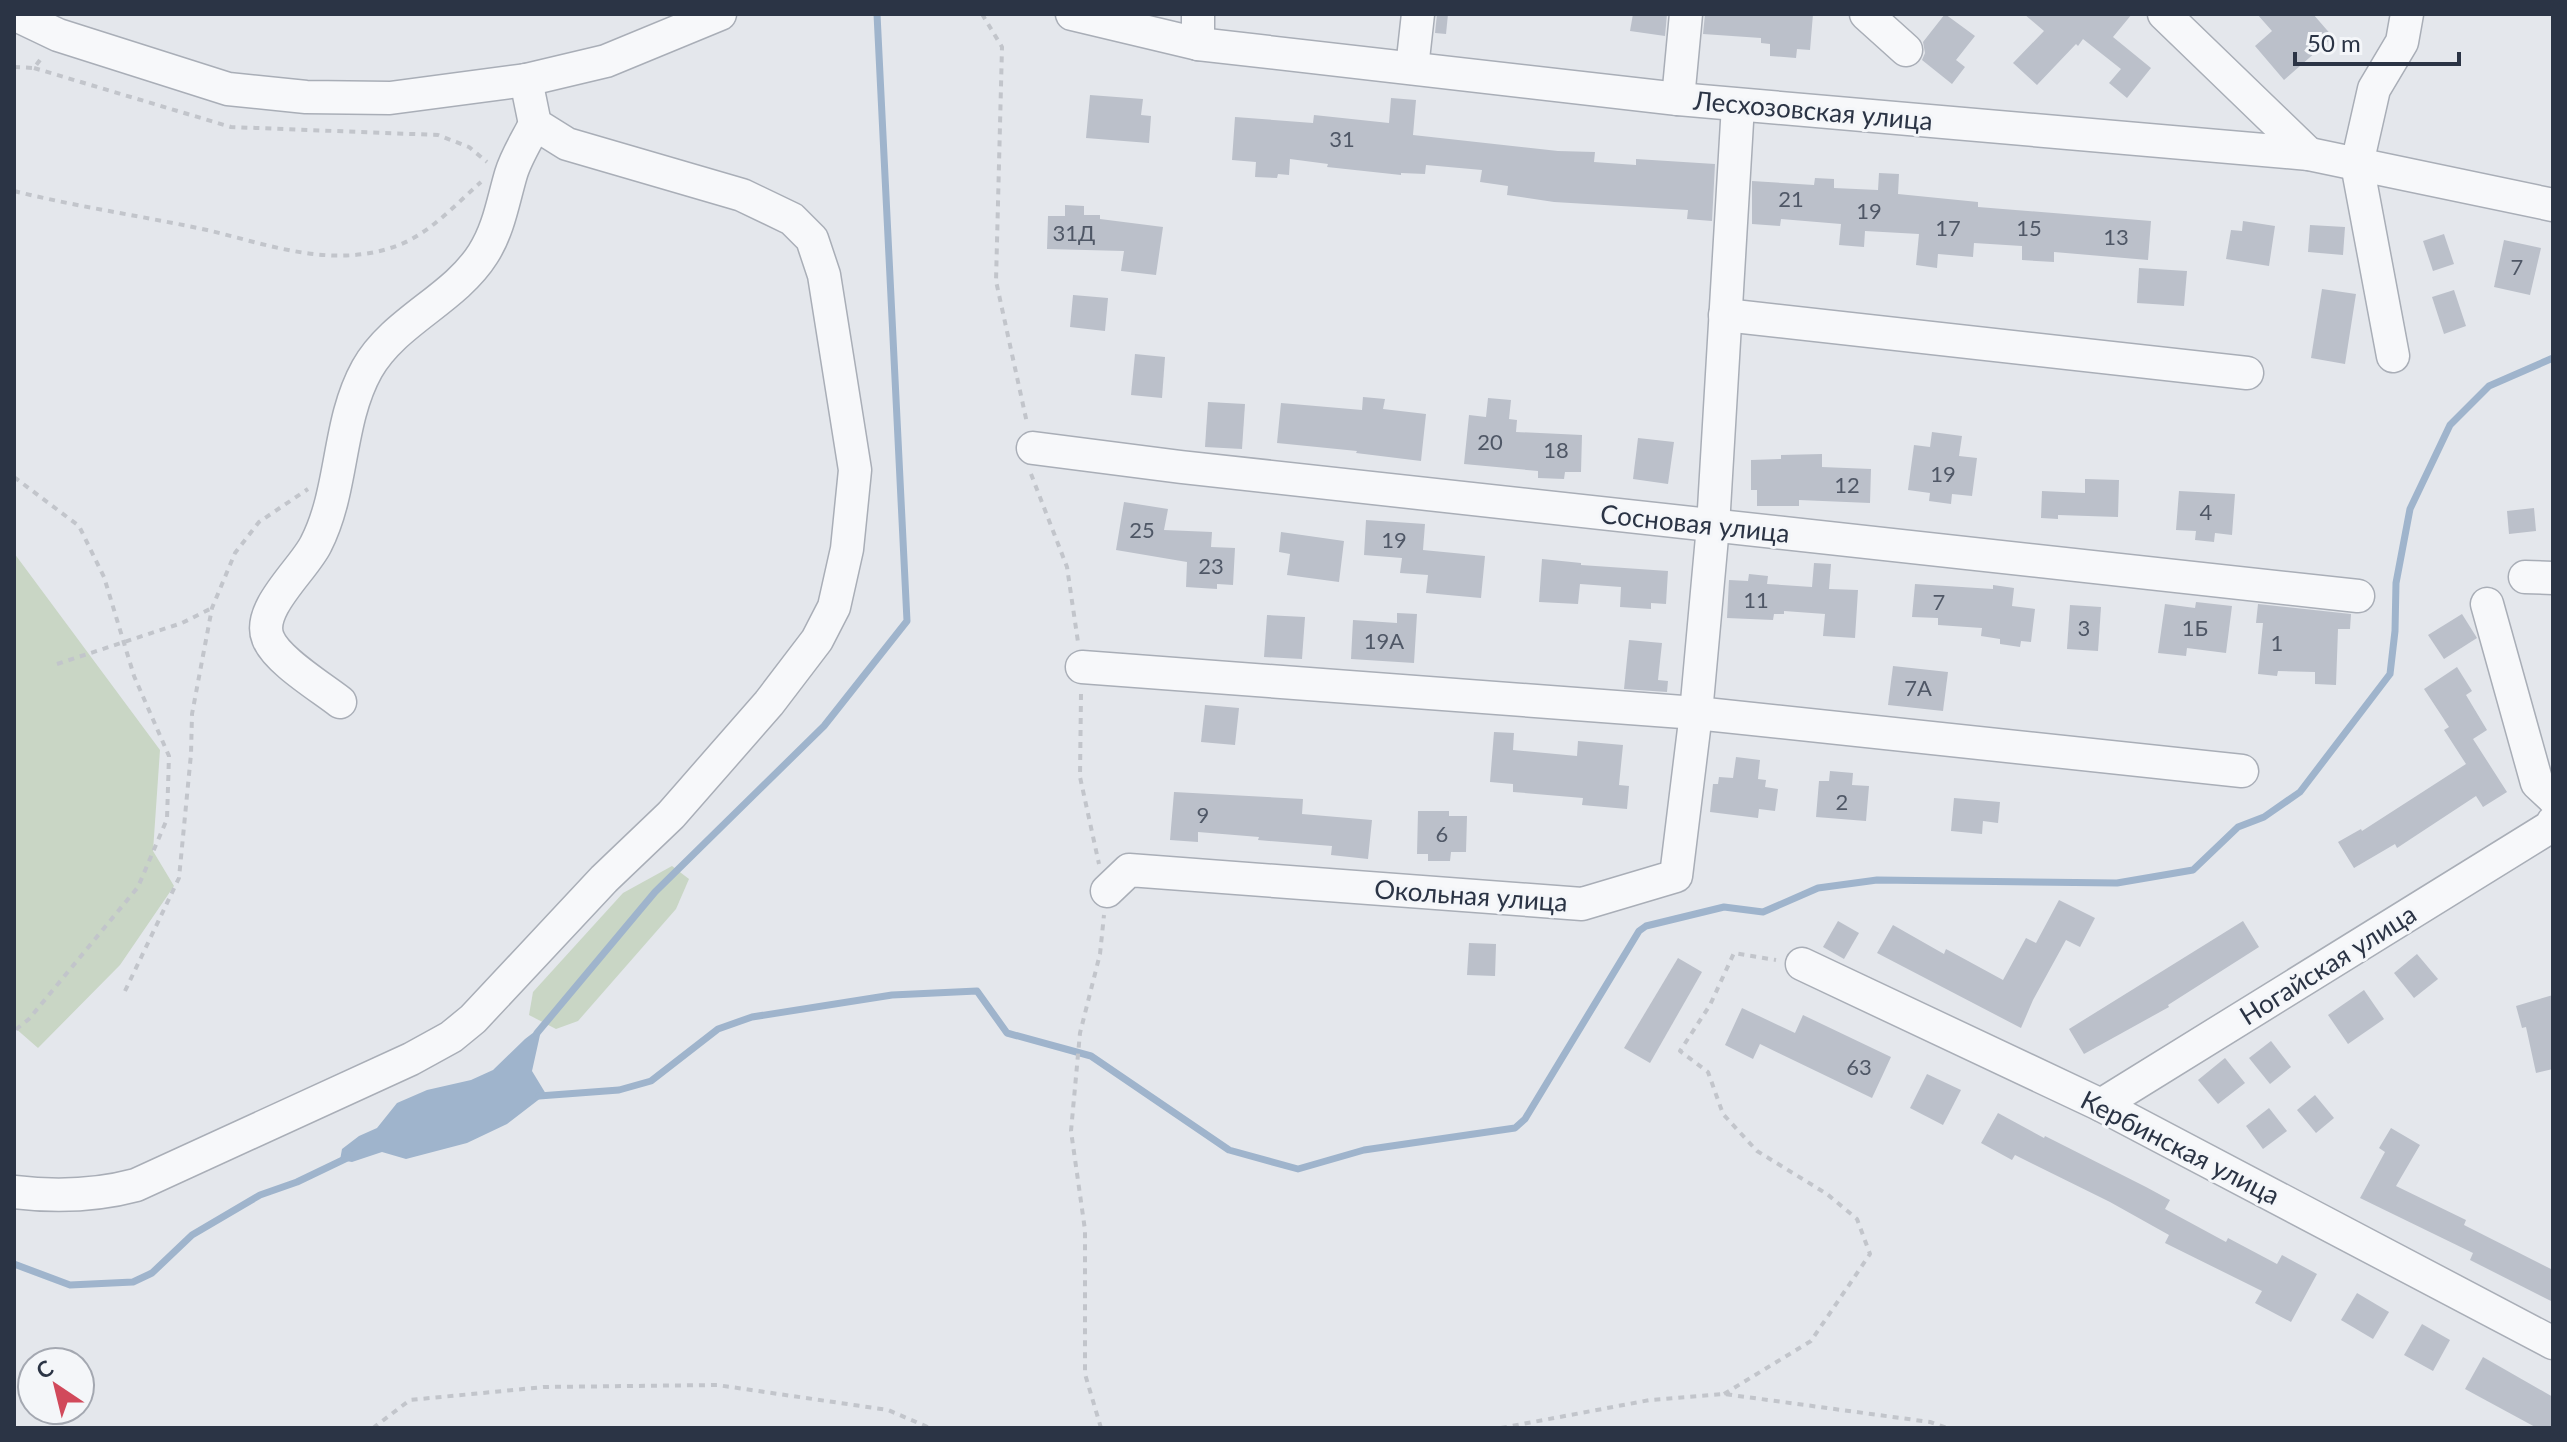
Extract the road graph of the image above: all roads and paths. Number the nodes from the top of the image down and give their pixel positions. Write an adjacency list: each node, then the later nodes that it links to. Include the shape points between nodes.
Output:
1 (14, 14): 13 (street, via 58,35 228,89 390,98)
2 (720, 14): 13 (street, via 606,61)
3 (982, 14): 25 (path, via 1002,47 996,281)
4 (1072, 14): 10 (street, Лесхозовская улица)
5 (1418, 14): 12 (street)
6 (1686, 14): 14 (street)
7 (1866, 14): 11 (street)
8 (2164, 14): 17 (street)
9 (2407, 14): 18 (street, via 2402,42 2374,89)
10 (1198, 29): 12 (street, Лесхозовская улица)
11 (1906, 50)
12 (1412, 68): 14 (street, Лесхозовская улица)
13 (526, 80): 16 (street)
14 (1678, 99): 15 (street, Лесхозовская улица)
15 (1738, 105): 17 (street, Лесхозовская улица); 22 (street)
16 (535, 124): 26 (street, via 512,170 499,221 483,255 367,369); 44 (street, via 567,144 742,195 792,219 812,239 824,275 855,470 847,549 834,607 817,640 769,703 671,815 451,1037 136,1185 104,1194)
17 (2309, 154): 18 (street, Лесхозовская улица)
18 (2357, 164): 21 (street, Лесхозовская улица); 23 (street)
19 (483, 179): 20 (path, via 438,221 400,245 353,257 288,252)
20 (14, 191)
21 (2553, 205)
22 (1725, 315): 24 (street); 28 (street)
23 (2393, 356)
24 (2247, 373)
25 (1033, 448): 28 (street, Сосновая улица); 34 (path, via 1030,471 1067,567)
26 (341, 456): 31 (path, via 307,490 259,522 235,553); 35 (street, via 329,513 315,546 267,618 267,637 277,652)
27 (14, 477): 32 (path, via 79,526 104,577)
28 (1713, 526): 29 (street, Сосновая улица); 36 (street)
29 (2358, 596)
30 (2487, 604): 38 (street)
31 (212, 608): 32 (path); 41 (path, via 192,714 179,878)
32 (125, 642): 33 (path); 42 (path, via 169,756 167,819 138,887)
33 (57, 664)
34 (1082, 667): 36 (street); 39 (path, via 1080,777)
35 (340, 702)
36 (1696, 713): 37 (street); 39 (street, Окольная улица, via 1676,876 1582,904 1129,870)
37 (2242, 771)
38 (2552, 822): 43 (street, Ногайская улица)
39 (1107, 891): 49 (path, via 1100,954 1080,1033 1071,1131 1085,1230 1085,1374)
40 (1802, 964): 43 (street, Кербинская улица); 46 (path, via 1734,953 1710,1005 1680,1051 1708,1072 1723,1114 1757,1151 1857,1219 1870,1254 1811,1341)
41 (125, 991)
42 (14, 1031)
43 (2101, 1105): 45 (street, Кербинская улица)
44 (14, 1192)
45 (2553, 1343)
46 (1724, 1394): 50 (path, via 1650,1400); 51 (path)
47 (373, 1428): 48 (path, via 410,1400 544,1387 717,1385 888,1410)
48 (930, 1428)
49 (1101, 1428)
50 (1501, 1428)
51 (1947, 1428)

